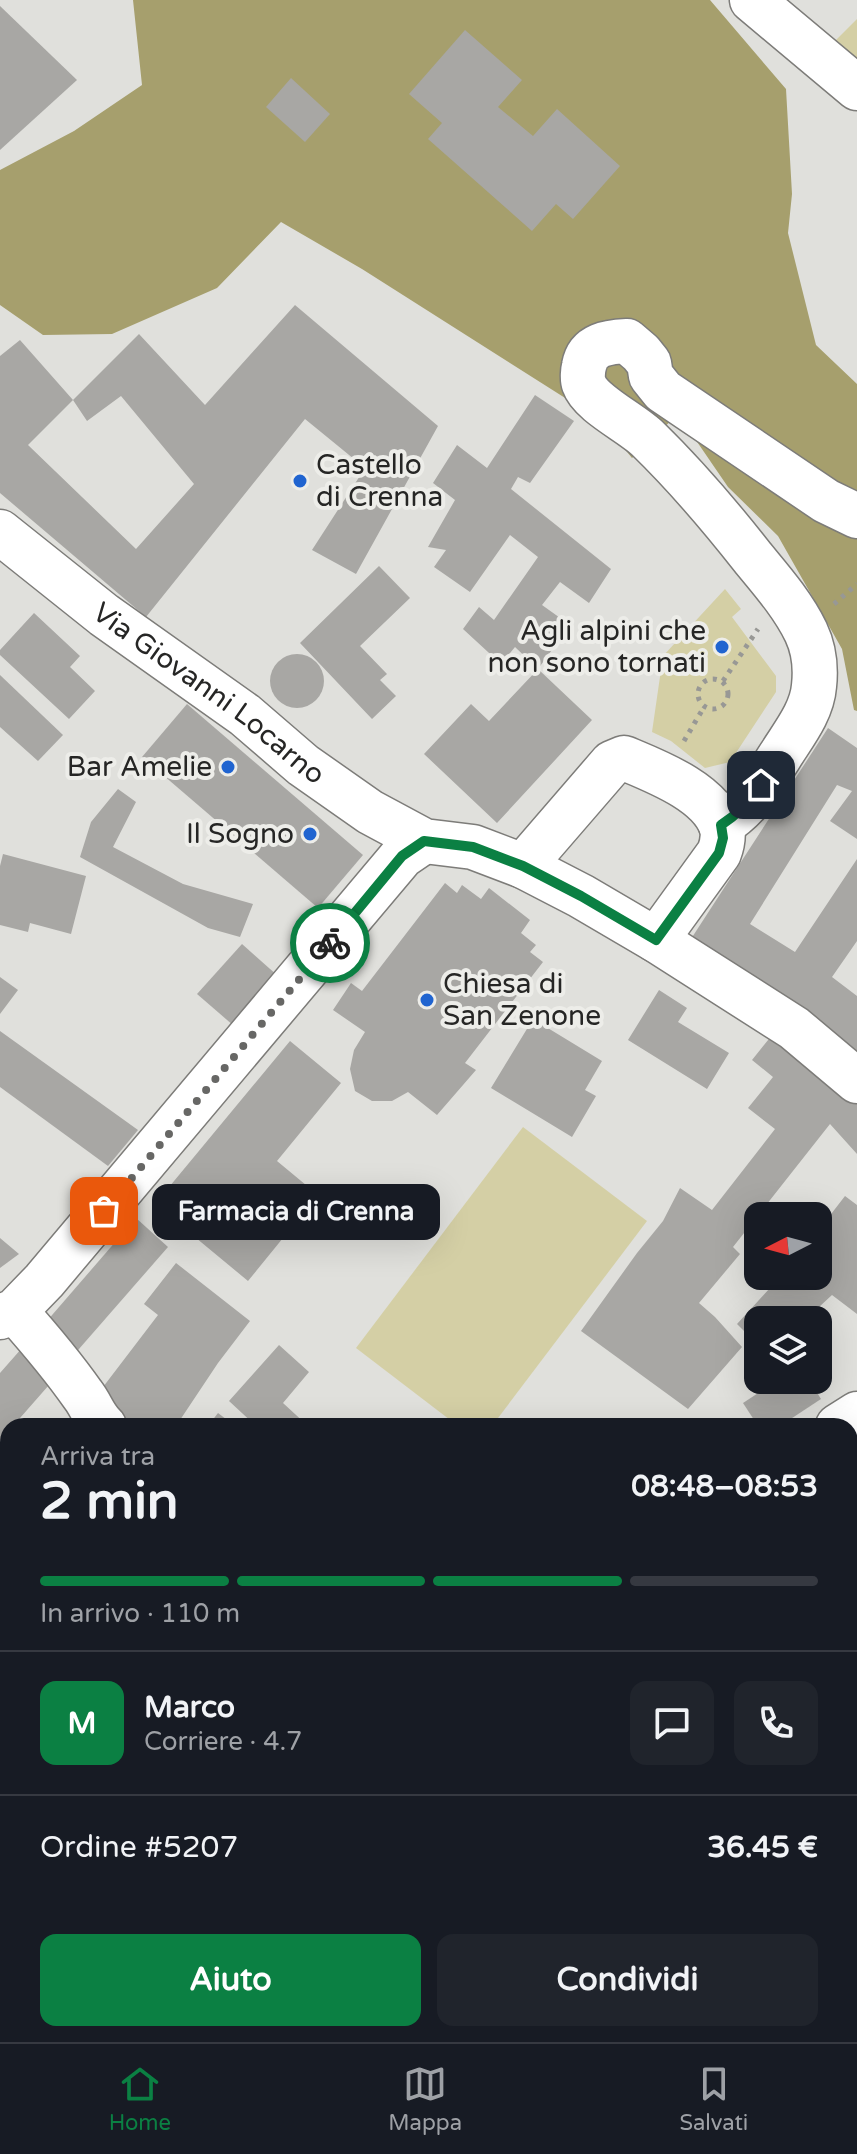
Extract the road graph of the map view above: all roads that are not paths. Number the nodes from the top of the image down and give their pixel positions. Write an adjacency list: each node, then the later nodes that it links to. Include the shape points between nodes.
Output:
1 (752, 0): 2 (street)
2 (857, 88)
3 (857, 516): 5 (street, via 826,501 663,391 651,376 649,363 627,341 600,345 588,354 584,383 593,397 645,436 699,490 785,596 810,642 815,672 809,707 751,801)
4 (0, 532): 6 (street, Via Giovanni Locarno, via 104,615 245,715 303,765 370,812)
5 (721, 825): 7 (street, via 707,804 682,785 624,758 612,763); 8 (street, via 719,853)
6 (424, 841): 7 (street, via 473,847); 10 (street, via 402,856 44,1281)
7 (523, 866): 8 (street)
8 (656, 940): 9 (street, via 794,1028)
9 (857, 1081)
10 (8, 1314): 11 (street, via 61,1365)
11 (97, 1418)

